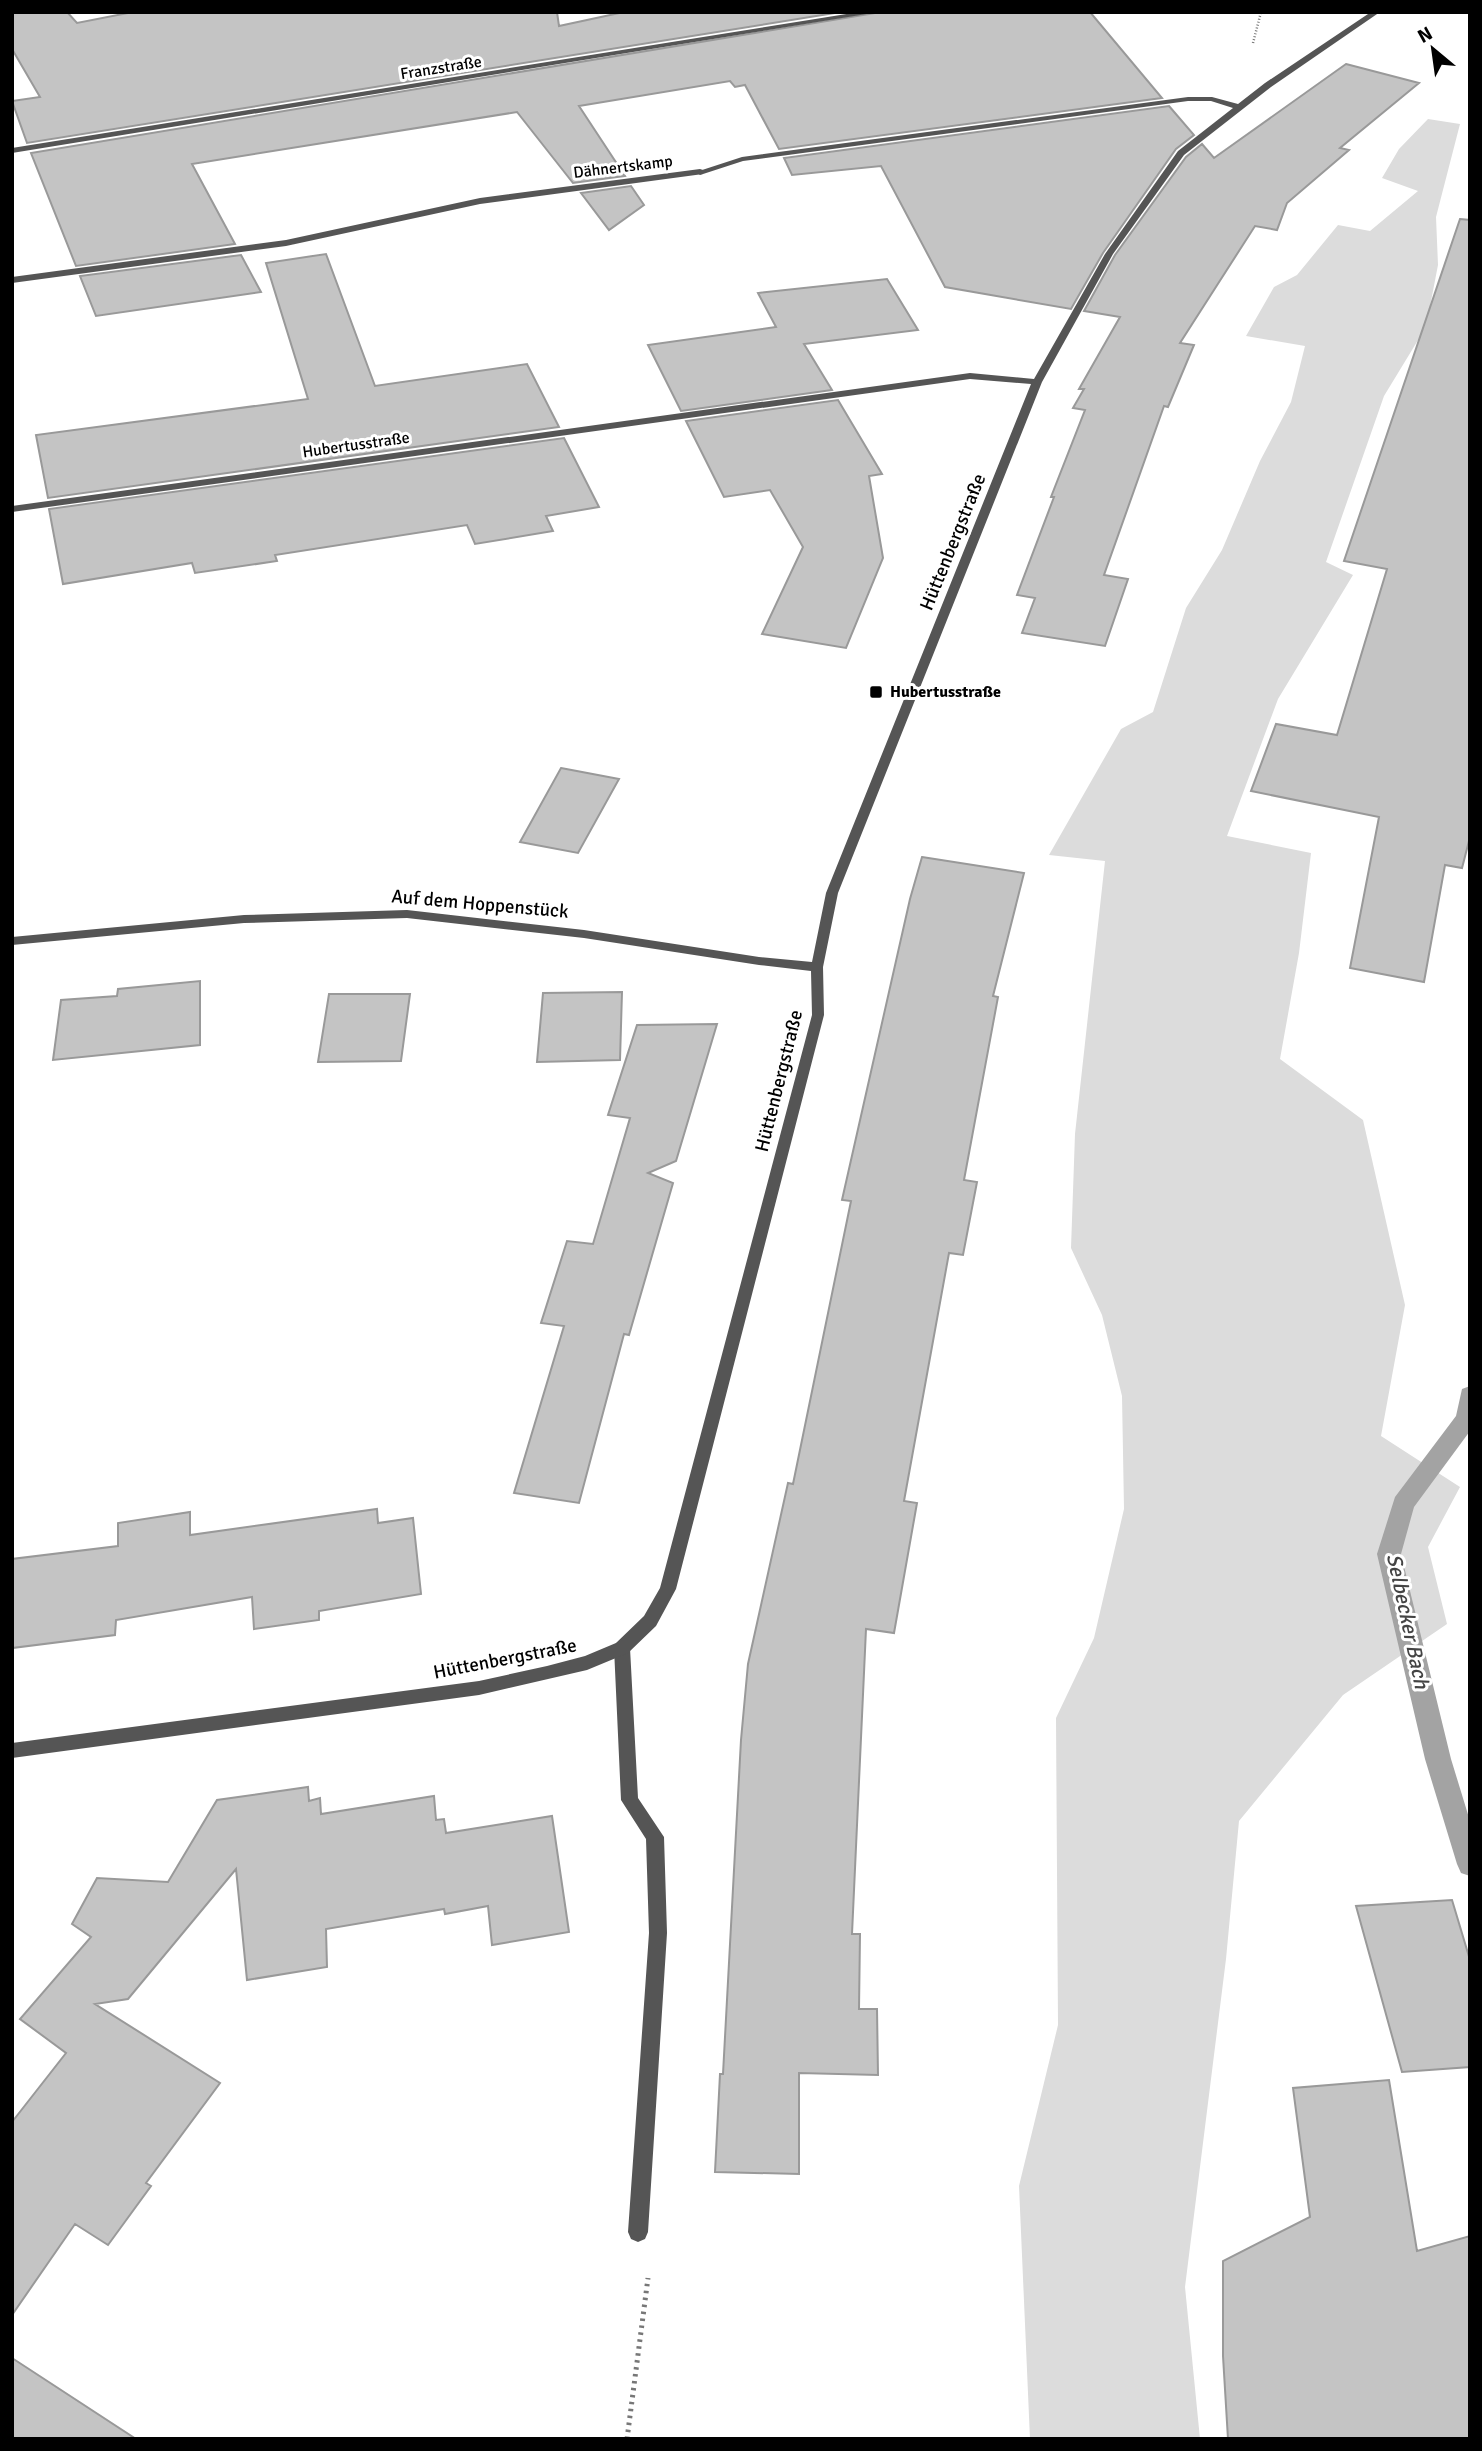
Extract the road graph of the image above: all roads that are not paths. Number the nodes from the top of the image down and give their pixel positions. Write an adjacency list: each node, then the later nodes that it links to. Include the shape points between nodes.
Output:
1 (875, 12): 4 (street, Franzstraße)
2 (1376, 12): 3 (street, Hüttenbergstraße)
3 (1238, 107): 5 (street, Dähnertskamp, via 1212,99 1188,99 742,159 700,172 480,201 286,243); 6 (street, Hüttenbergstraße, via 1181,153 1109,254)
4 (12, 151)
5 (12, 280)
6 (1037, 382): 7 (street, Hubertusstraße, via 970,376); 9 (street, Hüttenbergstraße, via 832,893)
7 (12, 509)
8 (12, 941): 9 (street, Auf dem Hoppenstück, via 244,919 407,914)
9 (817, 967): 10 (street, Hüttenbergstraße, via 818,1015 668,1589 650,1621)
10 (622, 1648): 11 (street, Hüttenbergstraße, via 587,1663 479,1688); 12 (street, via 630,1800 654,1837 657,1919)
11 (12, 1751)
12 (638, 2232)

